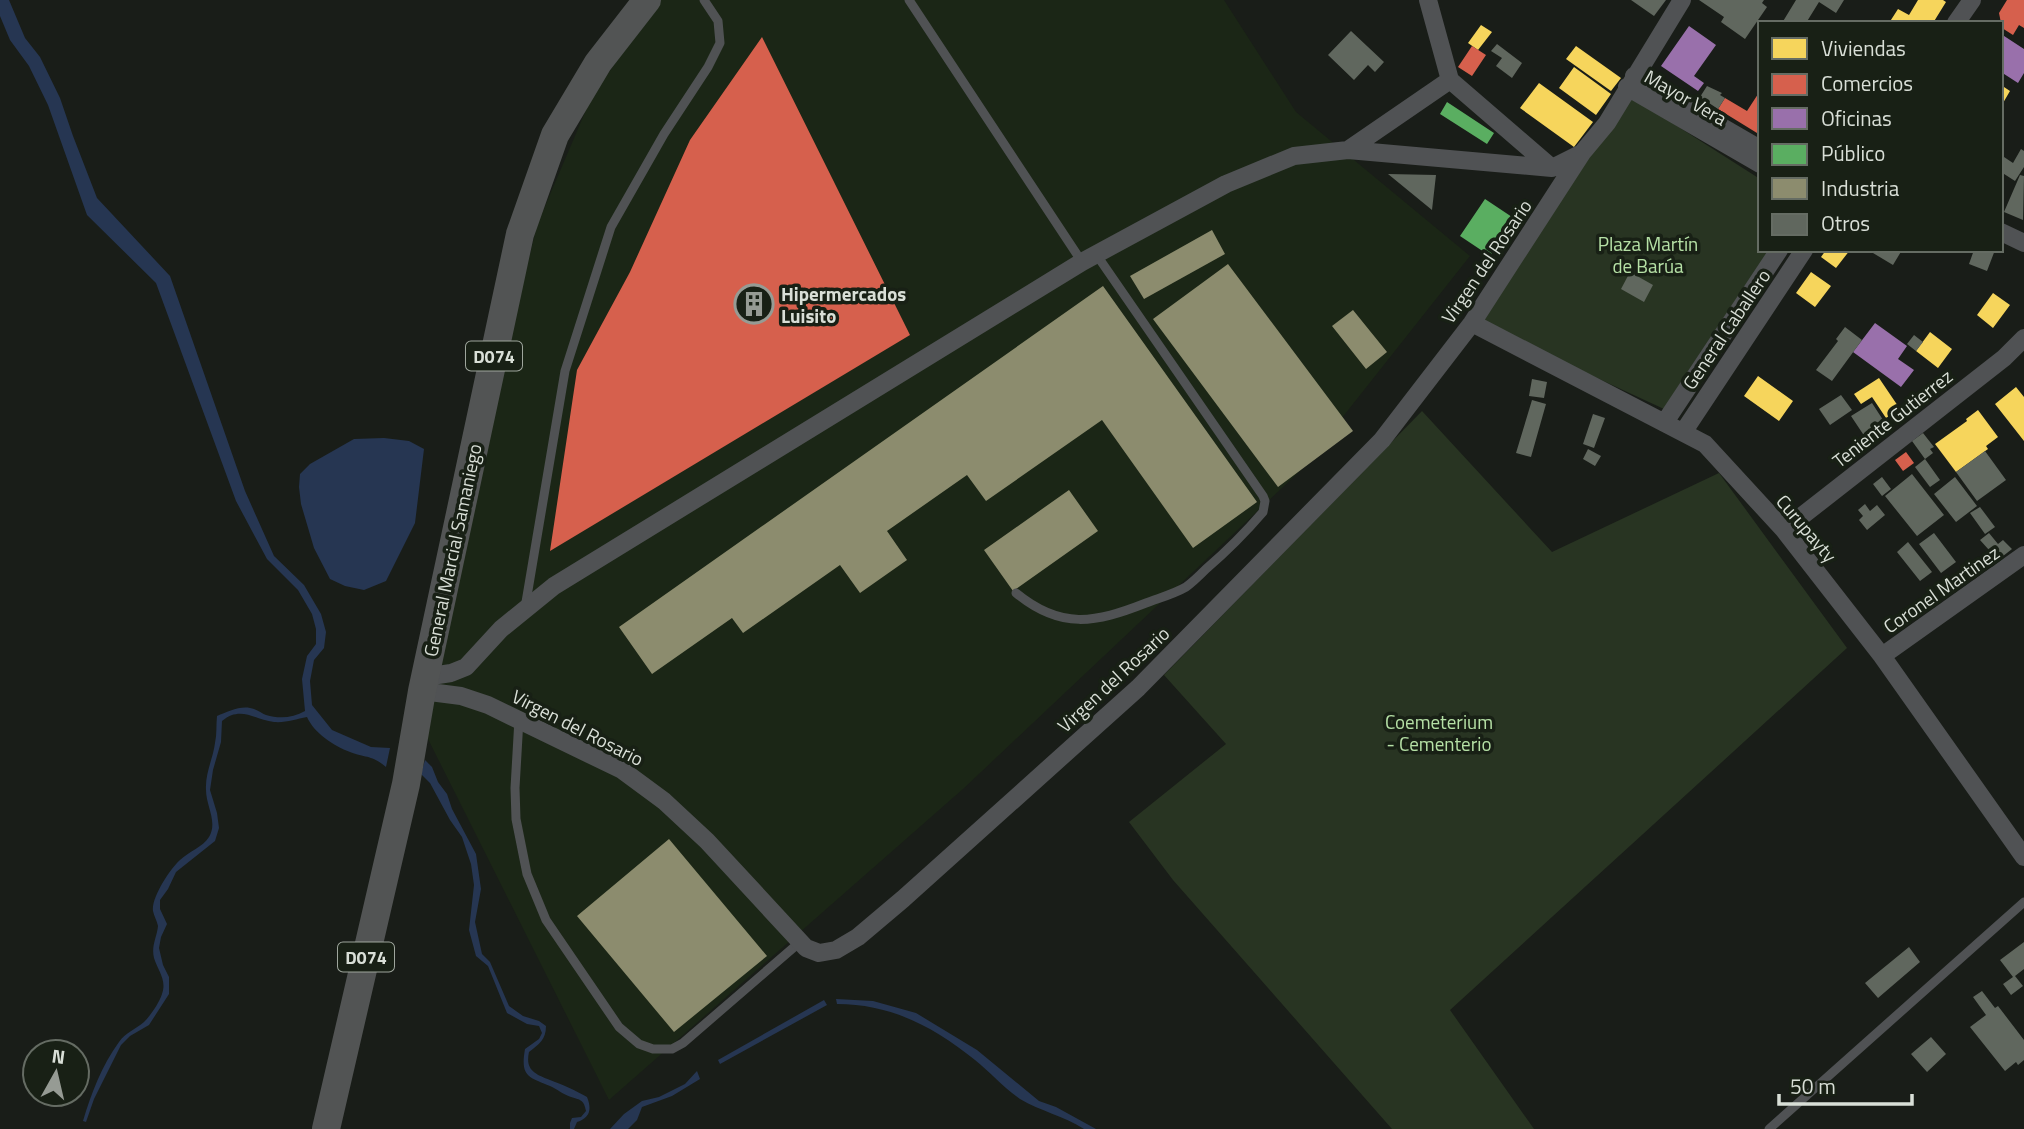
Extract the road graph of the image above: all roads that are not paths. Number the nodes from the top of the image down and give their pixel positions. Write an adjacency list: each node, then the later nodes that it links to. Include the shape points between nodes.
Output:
1 (647, 0): 29 (main road, General Marcial Samaniego / D074, via 598,63 555,135 520,234)
2 (704, 0): 27 (lane, via 719,21 720,43 611,228 565,372)
3 (909, 0): 19 (lane)
4 (1429, 0): 8 (street)
5 (1682, 0): 9 (street, Virgen del Rosario)
6 (1972, 0): 7 (street)
7 (1957, 21)
8 (1450, 80): 11 (street); 14 (street)
9 (1630, 82): 10 (street, Mayor Vera); 12 (street, Virgen del Rosario); 13 (street, Mayor Vera)
10 (1758, 148)
11 (1348, 150): 14 (street); 19 (street, via 1294,156 1237,179)
12 (1583, 153): 14 (street); 20 (street, Virgen del Rosario)
13 (1758, 163)
14 (1552, 169)
15 (2003, 233): 16 (street)
16 (2024, 243)
17 (1778, 252): 22 (street, General Caballero)
18 (1803, 252): 23 (street, General Caballero)
19 (1089, 258): 26 (lane, via 1263,496 1265,507 1242,537 1187,586 1134,608 1090,619 1062,618 1032,607); 27 (street, via 554,586)
20 (1472, 323): 22 (street, Curupayty); 33 (street, Virgen del Rosario, via 1382,440 1138,688 858,937 827,953 812,952)
21 (2024, 338): 24 (street, Teniente Gutierrez)
22 (1665, 422): 23 (street, Curupayty)
23 (1684, 431): 24 (street, Curupayty, via 1705,444)
24 (1784, 530): 28 (street, Curupayty)
25 (2024, 555): 28 (street, Coronel Martinez)
26 (1016, 593)
27 (525, 609): 29 (street, via 466,667)
28 (1882, 656): 31 (street, Curupayty)
29 (424, 684): 30 (street, Virgen del Rosario); 34 (main road, General Marcial Samaniego / D074, via 406,784)
30 (519, 719): 33 (street, Virgen del Rosario, via 622,770 664,801); 33 (lane, via 516,819 527,874 546,920 619,1027 639,1044 672,1049 683,1043)
31 (2024, 857)
32 (2024, 902): 35 (lane)
33 (800, 942)
34 (326, 1129)
35 (1769, 1129)

